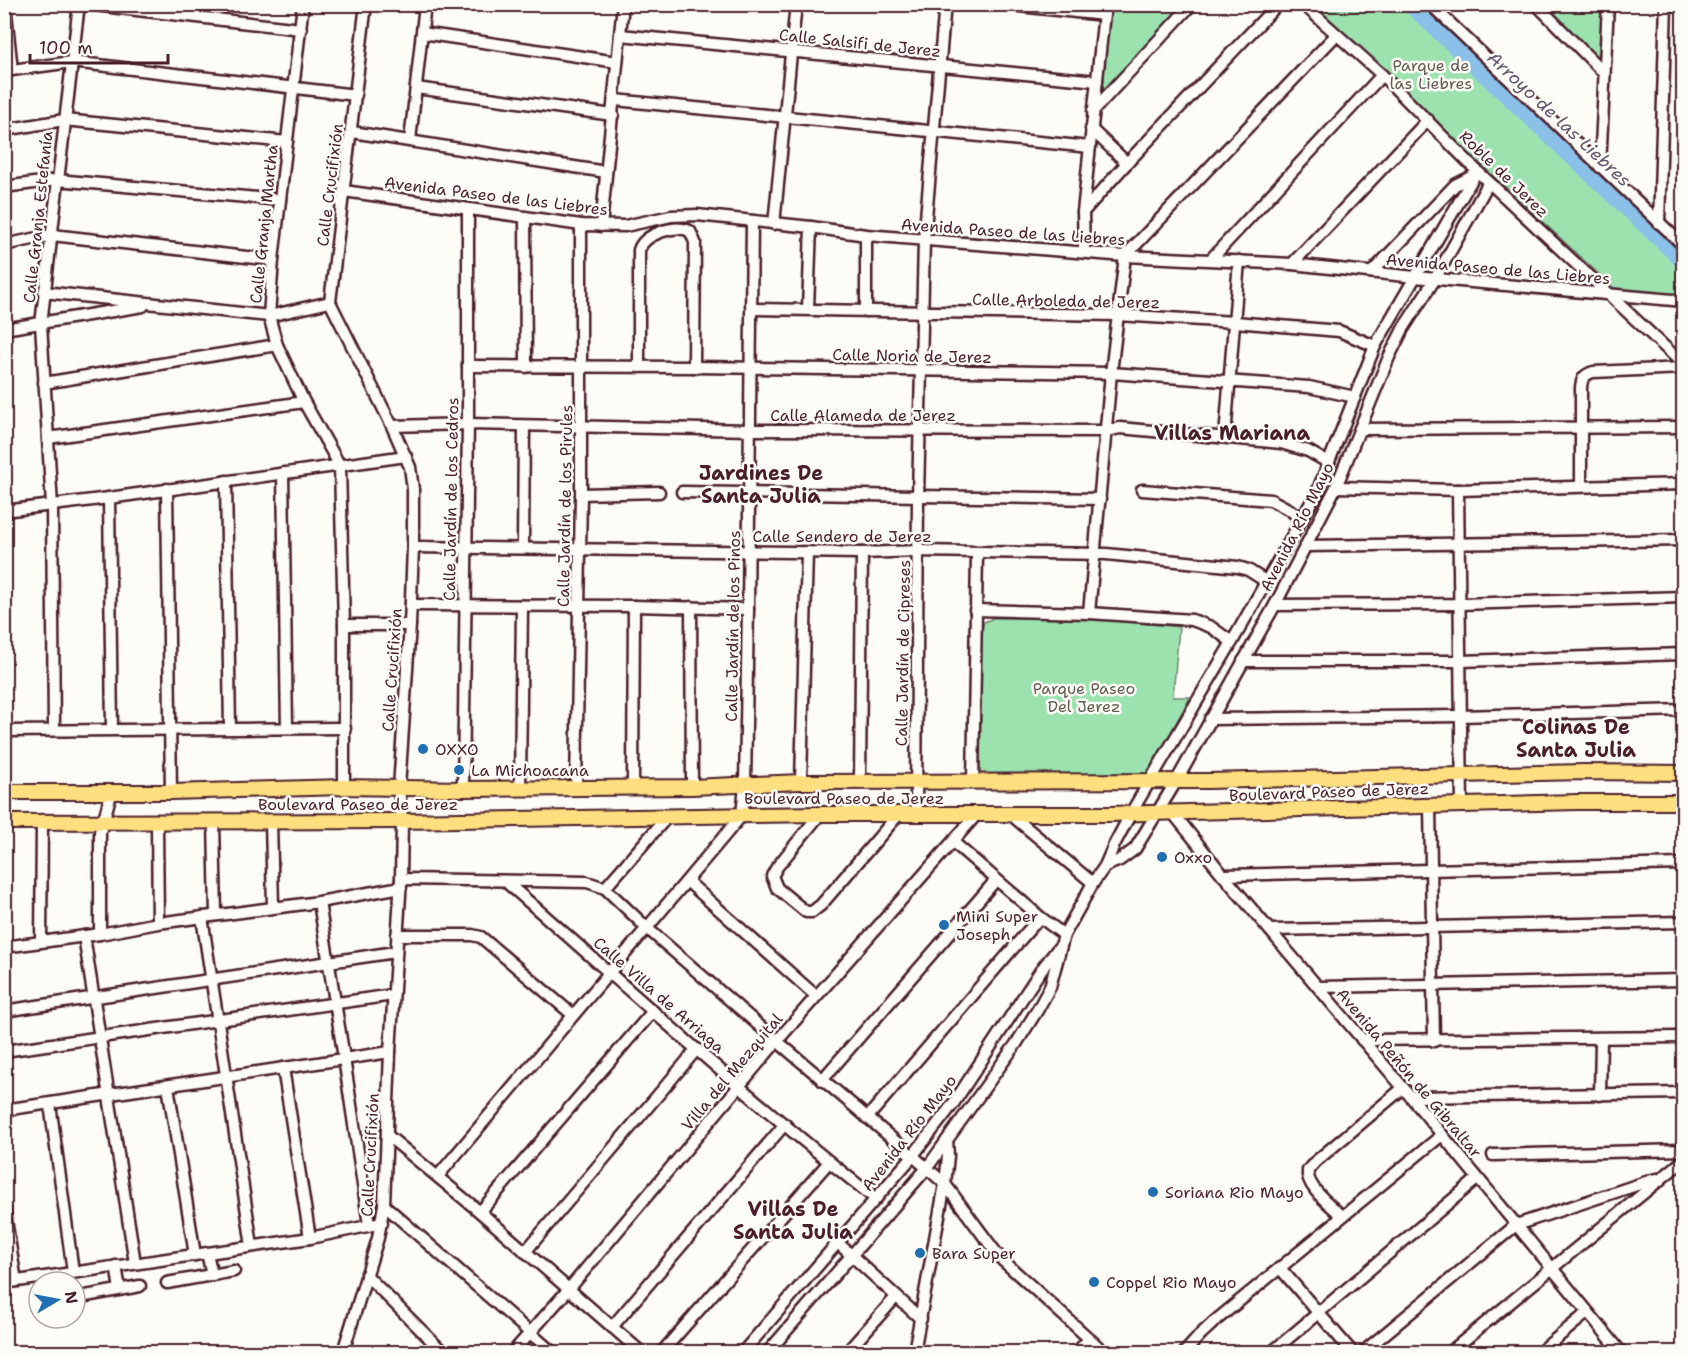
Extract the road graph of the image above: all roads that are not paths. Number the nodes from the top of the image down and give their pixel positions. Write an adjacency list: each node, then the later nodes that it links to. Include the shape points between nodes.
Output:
1 (5, 4): 27 (street)
2 (79, 4): 24 (street, Calle Granja Estefanía)
3 (85, 4): 19 (street)
4 (303, 4): 19 (street, Calle Granja Martha)
5 (366, 4): 33 (street, Calle Crucifixión)
6 (425, 4): 20 (street)
7 (623, 4): 21 (street)
8 (796, 4): 23 (street)
9 (945, 4): 26 (street, Calle Jardín de Cipreses)
10 (1000, 4): 18 (street)
11 (1192, 4): 35 (street)
12 (1278, 4): 47 (street)
13 (1303, 4): 22 (street, Roble de Jerez)
14 (1430, 4): 48 (street)
15 (1536, 4): 28 (street)
16 (1608, 4): 28 (street)
17 (1666, 4): 60 (street)
18 (1104, 10): 30 (street)
19 (301, 29): 31 (street, Calle Granja Martha)
20 (422, 33): 25 (street); 32 (street)
21 (620, 35): 23 (street, Calle Salsifi de Jerez); 25 (street)
22 (1336, 35): 29 (street, Roble de Jerez); 71 (street)
23 (791, 50): 26 (street, Calle Salsifi de Jerez); 37 (street)
24 (72, 62): 27 (street); 31 (street); 38 (street, Calle Granja Estefanía)
25 (617, 62): 34 (street)
26 (940, 67): 30 (street, Calle Salsifi de Jerez); 43 (street, Calle Jardín de Cipreses)
27 (8, 70)
28 (1604, 73): 48 (street)
29 (1382, 75): 39 (street, Roble de Jerez); 72 (street)
30 (1096, 81): 35 (street)
31 (295, 86): 33 (street); 45 (street, Calle Granja Martha)
32 (416, 88): 36 (street); 44 (street)
33 (356, 95): 42 (street, Calle Crucifixión)
34 (615, 100): 36 (street); 37 (street)
35 (1093, 111): 40 (street)
36 (613, 115): 49 (street)
37 (784, 117): 43 (street); 61 (street)
38 (64, 120): 41 (street); 45 (street); 51 (street, Calle Granja Estefanía)
39 (1428, 120): 50 (street, Roble de Jerez); 75 (street)
40 (1091, 129): 46 (street); 47 (street)
41 (4, 130)
42 (352, 132): 44 (street); 54 (street, Calle Crucifixión)
43 (933, 132): 46 (street); 67 (street, Calle Jardín de Cipreses)
44 (410, 141): 49 (street)
45 (287, 142): 55 (street, Calle Granja Martha)
46 (1090, 147): 57 (street)
47 (1127, 163): 57 (street)
48 (1600, 167): 60 (street)
49 (606, 172): 63 (street)
50 (1475, 173): 52 (street, Roble de Jerez); 76 (street, via 1455,185); 77 (street, Avenida Río Mayo)
51 (57, 180): 53 (street); 55 (street); 65 (street, Calle Granja Estefanía)
52 (1489, 182): 78 (street, Avenida Río Mayo); 80 (street, Roble de Jerez)
53 (4, 187)
54 (344, 191): 56 (street, Avenida Paseo de las Liebres); 82 (street, Calle Crucifixión)
55 (280, 200): 73 (street, Calle Granja Martha)
56 (468, 210): 58 (street, Avenida Paseo de las Liebres); 95 (street, Calle Jardín de los Cedros)
57 (1083, 212): 70 (street)
58 (525, 218): 62 (street, Avenida Paseo de las Liebres); 99 (street)
59 (752, 222): 61 (street, Avenida Paseo de las Liebres); 63 (street, Avenida Paseo de las Liebres, via 685,215); 84 (street, Calle Jardín de los Pinos)
60 (1659, 223): 69 (street)
61 (774, 224): 64 (street, Avenida Paseo de las Liebres)
62 (581, 225): 63 (street, Avenida Paseo de las Liebres); 96 (street, Calle Jardín de los Pirules)
63 (602, 226)
64 (810, 227): 66 (street, Avenida Paseo de las Liebres); 85 (street)
65 (52, 235): 68 (street); 73 (street); 79 (street, Calle Granja Estefanía)
66 (866, 235): 67 (street, Avenida Paseo de las Liebres); 86 (street)
67 (924, 240): 70 (street, Avenida Paseo de las Liebres); 87 (street, Calle Jardín de Cipreses)
68 (4, 246)
69 (1683, 246)
70 (1084, 252): 71 (street, Avenida Paseo de las Liebres)
71 (1125, 256): 72 (street, Avenida Paseo de las Liebres); 88 (street)
72 (1211, 259): 74 (street, Avenida Paseo de las Liebres)
73 (273, 260): 89 (street, Calle Granja Martha)
74 (1239, 261): 75 (street, Avenida Paseo de las Liebres); 90 (street)
75 (1292, 264): 76 (street, Avenida Paseo de las Liebres)
76 (1372, 272): 77 (street, Avenida Paseo de las Liebres)
77 (1415, 277): 78 (street, Avenida Paseo de las Liebres); 94 (street, Avenida Río Mayo)
78 (1435, 279): 80 (street, Avenida Paseo de las Liebres); 113 (street, Avenida Río Mayo, via 1403,329)
79 (45, 292): 83 (street); 91 (street, Calle Granja Estefanía)
80 (1607, 294): 81 (street, Avenida Paseo de las Liebres); 98 (street, Roble de Jerez)
81 (1683, 301)
82 (330, 302): 89 (street); 109 (street, Calle Crucifixión)
83 (158, 303): 89 (street); 91 (street)
84 (752, 309): 85 (street, Calle Arboleda de Jerez); 101 (street, Calle Jardín de los Pinos)
85 (808, 309): 86 (street, Calle Arboleda de Jerez)
86 (866, 311): 87 (street, Calle Arboleda de Jerez)
87 (922, 313): 88 (street, Calle Arboleda de Jerez); 102 (street, Calle Jardín de Cipreses)
88 (1117, 315): 90 (street, Calle Arboleda de Jerez); 103 (street)
89 (269, 316): 93 (street, Calle Granja Martha)
90 (1235, 322): 94 (street, Calle Arboleda de Jerez, via 1325,328); 104 (street)
91 (40, 324): 92 (street); 105 (street, Calle Granja Estefanía)
92 (4, 329)
93 (277, 345): 105 (street); 107 (street, Calle Granja Martha)
94 (1375, 346): 106 (street, Avenida Río Mayo)
95 (468, 366): 99 (street, Calle Noria de Jerez); 108 (street, Calle Jardín de los Cedros)
96 (581, 366): 97 (street, Calle Noria de Jerez); 99 (street, Calle Noria de Jerez); 111 (street, Calle Jardín de los Pirules)
97 (639, 366): 100 (street, Calle Noria de Jerez); 100 (street, via 639,250 650,237 679,228 690,231 695,242)
98 (1683, 366): 114 (street, via 1586,374 1581,387)
99 (526, 367)
100 (694, 367): 101 (street, Calle Noria de Jerez)
101 (752, 368): 102 (street, Calle Noria de Jerez); 115 (street, Calle Jardín de los Pinos)
102 (922, 371): 103 (street, Calle Noria de Jerez); 116 (street, Calle Jardín de Cipreses)
103 (1111, 373): 104 (street, Calle Noria de Jerez); 117 (street)
104 (1230, 381): 106 (street, Calle Noria de Jerez, via 1309,387); 118 (street)
105 (44, 383): 119 (street, Calle Granja Estefanía)
106 (1355, 397): 121 (street, Avenida Río Mayo)
107 (304, 402): 119 (street); 122 (street, Calle Granja Martha)
108 (468, 424): 109 (street, Calle Alameda de Jerez); 110 (street, Calle Alameda de Jerez); 145 (street, Calle Jardín de los Cedros)
109 (392, 426): 120 (street, Calle Crucifixión)
110 (524, 426): 111 (street, Calle Alameda de Jerez); 146 (street)
111 (581, 426): 115 (street, Calle Alameda de Jerez); 133 (street, Calle Jardín de los Pirules)
112 (1683, 427): 114 (street)
113 (1360, 429): 114 (street); 127 (street, Avenida Río Mayo)
114 (1581, 429): 126 (street)
115 (752, 430): 116 (street, Calle Alameda de Jerez); 134 (street, Calle Jardín de los Pinos)
116 (920, 431): 117 (street, Calle Alameda de Jerez); 135 (street, Calle Jardín de Cipreses)
117 (1106, 431): 118 (street, Calle Alameda de Jerez, via 1120,428); 137 (street)
118 (1225, 437): 121 (street, Calle Alameda de Jerez, via 1294,446)
119 (48, 438): 138 (street, Calle Granja Estefanía)
120 (406, 456): 122 (street); 144 (street, Calle Crucifixión, via 412,477)
121 (1329, 463): 140 (street, Avenida Río Mayo)
122 (340, 466): 123 (street); 167 (street)
123 (283, 473): 124 (street); 177 (street)
124 (226, 481): 128 (street); 176 (street)
125 (1683, 484): 126 (street)
126 (1581, 485): 130 (street)
127 (1336, 487): 130 (street); 143 (street, Avenida Río Mayo)
128 (167, 489): 136 (street); 181 (street)
129 (1142, 490): 140 (street, via 1271,500)
130 (1458, 490): 142 (street)
131 (659, 492): 133 (street)
132 (682, 492): 134 (street)
133 (581, 494): 147 (street, Calle Jardín de los Pirules)
134 (750, 494): 135 (street); 148 (street, Calle Jardín de los Pinos)
135 (918, 497): 137 (street); 149 (street, Calle Jardín de Cipreses)
136 (108, 498): 138 (street); 180 (street)
137 (1100, 499): 153 (street)
138 (52, 506): 139 (street); 179 (street, Calle Granja Estefanía)
139 (4, 511)
140 (1302, 520): 154 (street, Avenida Río Mayo)
141 (1683, 540): 142 (street)
142 (1460, 543): 143 (street); 156 (street)
143 (1307, 546): 159 (street, Avenida Río Mayo)
144 (413, 547): 145 (street, Calle Sendero de Jerez); 157 (street, Calle Crucifixión)
145 (466, 548): 146 (street, Calle Sendero de Jerez); 158 (street, Calle Jardín de los Cedros)
146 (523, 548): 147 (street, Calle Sendero de Jerez)
147 (579, 549): 148 (street, Calle Sendero de Jerez); 162 (street, Calle Jardín de los Pirules)
148 (749, 551): 150 (street, Calle Sendero de Jerez); 164 (street, Calle Jardín de los Pinos)
149 (919, 551): 151 (street, Calle Sendero de Jerez); 152 (street, Calle Sendero de Jerez); 190 (street, Calle Jardín de Cipreses)
150 (807, 552): 151 (street, Calle Sendero de Jerez); 188 (street)
151 (862, 553): 189 (street)
152 (977, 554): 153 (street, Calle Sendero de Jerez); 165 (street)
153 (1095, 554): 154 (street, Calle Sendero de Jerez, via 1238,567); 166 (street)
154 (1267, 582): 169 (street, Avenida Río Mayo)
155 (1683, 597): 156 (street)
156 (1459, 604): 159 (street); 172 (street)
157 (411, 605): 158 (street); 168 (street, Calle Crucifixión)
158 (465, 605): 161 (street); 198 (street, Calle Jardín de los Cedros)
159 (1275, 605): 171 (street, Avenida Río Mayo)
160 (634, 606): 162 (street); 163 (street); 197 (street)
161 (522, 607): 162 (street); 195 (street)
162 (579, 607): 196 (street, Calle Jardín de los Pirules)
163 (691, 607): 164 (street); 193 (street)
164 (748, 609): 191 (street, Calle Jardín de los Pinos)
165 (975, 610): 166 (street); 187 (street)
166 (1089, 613): 169 (street, via 1192,620 1211,627)
167 (344, 626): 168 (street); 178 (street)
168 (410, 626): 194 (street, Calle Crucifixión)
169 (1232, 642): 185 (street, Avenida Río Mayo)
170 (1683, 654): 172 (street)
171 (1244, 661): 172 (street); 175 (street, Avenida Río Mayo)
172 (1460, 661): 174 (street)
173 (1683, 710): 174 (street)
174 (1461, 716): 175 (street); 184 (street)
175 (1210, 719): 186 (street, Avenida Río Mayo)
176 (230, 728): 177 (street); 181 (street)
177 (287, 728): 178 (street)
178 (345, 728): 192 (street)
179 (54, 729): 180 (street); 182 (street)
180 (112, 729): 181 (street)
181 (170, 730): 201 (street)
182 (4, 731)
183 (1683, 773): 184 (main road, Boulevard Paseo de Jerez)
184 (1461, 774): 186 (main road, Boulevard Paseo de Jerez); 203 (street)
185 (1152, 779): 186 (main road, Boulevard Paseo de Jerez); 187 (main road, Boulevard Paseo de Jerez); 205 (street, Avenida Río Mayo)
186 (1177, 780): 206 (street, Avenida Río Mayo)
187 (973, 781): 190 (main road, Boulevard Paseo de Jerez)
188 (801, 782): 189 (main road, Boulevard Paseo de Jerez); 191 (main road, Boulevard Paseo de Jerez)
189 (860, 782): 190 (main road, Boulevard Paseo de Jerez)
190 (916, 782): 209 (street, Calle Jardín de Cipreses)
191 (745, 785): 193 (main road, Boulevard Paseo de Jerez); 212 (street, Calle Jardín de los Pinos)
192 (344, 787): 194 (main road, Boulevard Paseo de Jerez); 201 (main road, Boulevard Paseo de Jerez)
193 (692, 787): 197 (main road, Boulevard Paseo de Jerez)
194 (399, 788): 198 (main road, Boulevard Paseo de Jerez); 218 (street, Calle Crucifixión)
195 (519, 788): 196 (main road, Boulevard Paseo de Jerez); 198 (main road, Boulevard Paseo de Jerez)
196 (576, 788): 197 (main road, Boulevard Paseo de Jerez)
197 (633, 788)
198 (463, 789)
199 (112, 791): 200 (main road, Boulevard Paseo de Jerez); 201 (main road, Boulevard Paseo de Jerez); 216 (street)
200 (4, 792)
201 (171, 792)
202 (1683, 802): 203 (main road, Boulevard Paseo de Jerez)
203 (1462, 805): 204 (main road, Boulevard Paseo de Jerez)
204 (1430, 806): 207 (main road, Boulevard Paseo de Jerez); 225 (street)
205 (1131, 813): 206 (main road, Boulevard Paseo de Jerez); 211 (main road, Boulevard Paseo de Jerez); 224 (street, Avenida Río Mayo)
206 (1157, 813): 207 (main road, Boulevard Paseo de Jerez); 224 (street, Avenida Río Mayo, via 1135,849)
207 (1173, 813): 226 (street, Avenida Peñón de Gibraltar)
208 (820, 814): 212 (main road, Boulevard Paseo de Jerez); 213 (main road, Boulevard Paseo de Jerez); 213 (street, via 772,876 777,888 806,912 821,905)
209 (916, 814): 210 (main road, Boulevard Paseo de Jerez); 213 (main road, Boulevard Paseo de Jerez)
210 (977, 814): 211 (main road, Boulevard Paseo de Jerez); 222 (street, Villa del Mezquital)
211 (1010, 814): 231 (street)
212 (742, 815): 214 (main road, Boulevard Paseo de Jerez); 229 (street)
213 (898, 815)
214 (667, 817): 218 (main road, Boulevard Paseo de Jerez); 232 (street)
215 (271, 820): 217 (main road, Boulevard Paseo de Jerez); 218 (main road, Boulevard Paseo de Jerez); 234 (street)
216 (103, 821): 220 (main road, Boulevard Paseo de Jerez); 221 (main road, Boulevard Paseo de Jerez); 243 (street)
217 (214, 821): 221 (main road, Boulevard Paseo de Jerez); 235 (street)
218 (402, 821): 230 (street, Calle Crucifixión)
219 (4, 822): 220 (main road, Boulevard Paseo de Jerez)
220 (42, 822): 247 (street)
221 (157, 823): 239 (street)
222 (953, 842): 227 (street); 258 (street, Villa del Mezquital)
223 (1683, 864): 225 (street)
224 (1105, 866): 231 (street, Avenida Río Mayo)
225 (1430, 869): 226 (street); 240 (street)
226 (1223, 875): 242 (street, Avenida Peñón de Gibraltar)
227 (996, 880): 237 (street); 277 (street)
228 (505, 881): 230 (street); 232 (street, via 586,882); 252 (street, Calle Villa de Arriaga)
229 (687, 881): 241 (street); 258 (street)
230 (401, 883): 233 (street); 244 (street, Calle Crucifixión)
231 (1093, 884): 245 (street, Avenida Río Mayo)
232 (605, 888): 241 (street)
233 (319, 902): 234 (street); 251 (street)
234 (273, 907): 235 (street)
235 (216, 915): 236 (street)
236 (202, 917): 239 (street); 253 (street)
237 (1040, 917): 245 (street); 286 (street)
238 (1683, 922): 240 (street)
239 (158, 923): 243 (street)
240 (1432, 926): 242 (street); 255 (street)
241 (648, 929): 252 (street); 269 (street)
242 (1270, 930): 256 (street, Avenida Peñón de Gibraltar)
243 (100, 934): 246 (street)
244 (397, 935): 250 (street, Calle Crucifixión); 263 (street, via 481,937)
245 (1064, 935): 249 (street, Avenida Río Mayo)
246 (84, 936): 247 (street); 259 (street)
247 (41, 942): 248 (street)
248 (4, 947)
249 (1059, 947): 290 (street, Avenida Río Mayo, via 1055,973 1038,1009); 293 (street, Avenida Río Mayo, via 953,1104)
250 (395, 952): 251 (street); 257 (street, Calle Crucifixión)
251 (328, 962): 253 (street); 260 (street)
252 (610, 972): 262 (street, Calle Villa de Arriaga); 263 (street)
253 (210, 979): 259 (street); 264 (street)
254 (1683, 980): 255 (street)
255 (1433, 984): 256 (street); 270 (street)
256 (1319, 987): 268 (street, Avenida Peñón de Gibraltar)
257 (393, 995): 260 (street); 273 (street, Calle Crucifixión)
258 (816, 996): 269 (street, Villa del Mezquital)
259 (94, 998): 261 (street); 266 (street)
260 (335, 1003): 264 (street); 274 (street)
261 (4, 1011)
262 (652, 1011): 271 (street, Calle Villa de Arriaga); 304 (street)
263 (573, 1016): 297 (street)
264 (216, 1021): 266 (street); 276 (street)
265 (1683, 1037): 267 (street)
266 (101, 1038): 272 (street); 282 (street)
267 (1601, 1039): 270 (street); 283 (street)
268 (1362, 1040): 270 (street); 280 (street, Avenida Peñón de Gibraltar)
269 (777, 1041): 277 (street); 279 (street, Villa del Mezquital)
270 (1434, 1041)
271 (697, 1048): 279 (street, Calle Villa de Arriaga); 312 (street)
272 (4, 1051)
273 (390, 1052): 274 (street); 288 (street, Calle Crucifixión)
274 (344, 1058): 275 (street); 307 (street)
275 (283, 1068): 276 (street); 309 (street)
276 (226, 1077): 278 (street); 311 (street)
277 (822, 1080): 286 (street)
278 (168, 1086): 282 (street); 314 (street)
279 (740, 1086): 287 (street, Calle Villa de Arriaga); 330 (street, Villa del Mezquital)
280 (1407, 1093): 283 (street); 289 (street, Avenida Peñón de Gibraltar); 305 (street, via 1308,1170 1316,1190)
281 (1683, 1093): 283 (street)
282 (108, 1095): 284 (street); 316 (street)
283 (1600, 1095)
284 (50, 1104): 285 (street); 320 (street)
285 (4, 1110)
286 (867, 1118): 293 (street)
287 (785, 1124): 295 (street, Calle Villa de Arriaga); 336 (street)
288 (387, 1135): 297 (street); 302 (street, Calle Crucifixión)
289 (1442, 1135): 298 (street, Avenida Peñón de Gibraltar); 305 (street)
290 (947, 1140): 296 (street, Avenida Río Mayo); 300 (street)
291 (1683, 1150): 292 (street)
292 (1493, 1155)
293 (913, 1156): 296 (street); 301 (street, Avenida Río Mayo)
294 (1683, 1160): 299 (street)
295 (829, 1162): 301 (street, Calle Villa de Arriaga); 344 (street)
296 (927, 1168): 300 (street); 315 (street, Avenida Río Mayo)
297 (438, 1176): 304 (street)
298 (1477, 1179): 308 (street, Avenida Peñón de Gibraltar); 333 (street)
299 (1660, 1181): 308 (street, via 1652,1180); 319 (street)
300 (945, 1184): 335 (street); 338 (street, via 1000,1258)
301 (876, 1199): 310 (street, Avenida Río Mayo)
302 (384, 1205): 306 (street, Calle Crucifixión); 337 (street)
303 (4, 1209): 326 (street)
304 (480, 1212): 312 (street)
305 (1342, 1216): 318 (street)
306 (382, 1223): 307 (street); 324 (street, Calle Crucifixión)
307 (369, 1225): 309 (street)
308 (1516, 1225): 319 (street, Avenida Peñón de Gibraltar); 354 (street)
309 (310, 1238): 311 (street)
310 (839, 1244): 315 (street); 345 (street, Avenida Río Mayo)
311 (252, 1246): 313 (street)
312 (525, 1252): 330 (street)
313 (207, 1253): 314 (street); 323 (street)
314 (195, 1255): 316 (street)
315 (851, 1257): 332 (street); 346 (street, Avenida Río Mayo)
316 (135, 1263): 317 (street)
317 (116, 1266): 321 (street); 329 (street)
318 (1280, 1268): 333 (street); 351 (street, via 1201,1334)
319 (1552, 1268): 334 (street, Avenida Peñón de Gibraltar); 355 (street)
320 (73, 1270)
321 (87, 1270)
322 (234, 1271): 323 (street)
323 (212, 1275): 327 (street)
324 (366, 1275): 339 (street, Calle Crucifixión); 340 (street)
325 (27, 1279): 326 (street)
326 (10, 1282)
327 (167, 1283)
328 (140, 1286): 329 (street)
329 (120, 1289): 331 (street)
330 (569, 1289): 336 (street); 337 (street, Villa del Mezquital)
331 (87, 1296)
332 (896, 1297): 335 (street); 347 (street)
333 (1318, 1312): 352 (street); 353 (street)
334 (1587, 1313): 356 (street); 357 (street, Avenida Peñón de Gibraltar)
335 (921, 1319): 348 (street)
336 (612, 1327): 343 (street)
337 (529, 1334): 341 (street, Villa del Mezquital); 342 (street)
338 (1089, 1339): 349 (street); 350 (street)
339 (343, 1353)
340 (443, 1353)
341 (513, 1353)
342 (552, 1353)
343 (641, 1353)
344 (662, 1353)
345 (743, 1353)
346 (768, 1353)
347 (847, 1353)
348 (914, 1353)
349 (1077, 1353)
350 (1104, 1353)
351 (1185, 1353)
352 (1272, 1353)
353 (1352, 1353)
354 (1363, 1353)
355 (1450, 1353)
356 (1540, 1353)
357 (1621, 1353)

